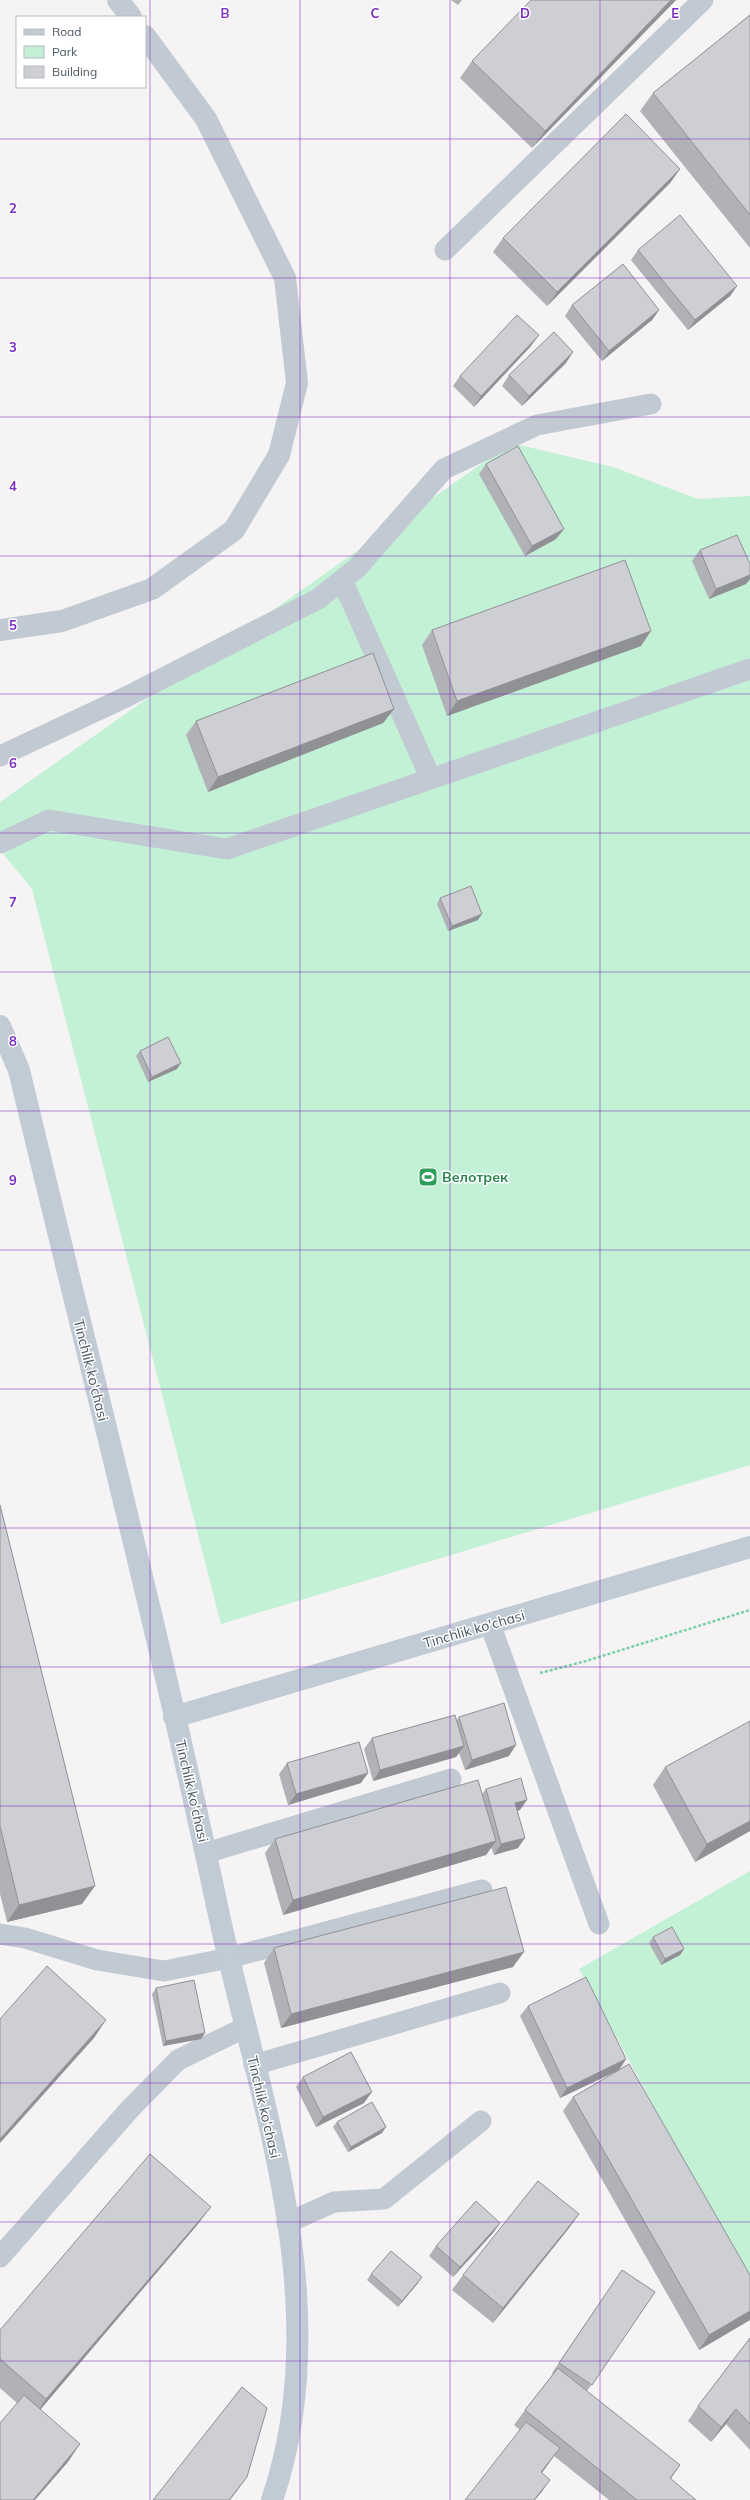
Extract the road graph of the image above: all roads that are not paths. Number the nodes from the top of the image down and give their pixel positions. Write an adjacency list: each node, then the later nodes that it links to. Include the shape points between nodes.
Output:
1 (118, 0): 3 (street)
2 (703, 0): 5 (lane)
3 (130, 16)
4 (146, 37): 8 (street, via 206,118 285,278 297,383 279,455 234,530 152,589 62,621)
5 (445, 250)
6 (651, 404): 7 (lane, via 537,425 444,469 356,568)
7 (342, 580): 10 (lane, via 318,599 128,696); 11 (lane)
8 (0, 630)
9 (750, 669): 11 (lane)
10 (0, 756)
11 (431, 779): 12 (lane, via 227,849 49,820)
12 (0, 843)
13 (0, 1026): 16 (street, Tinchlik ko'chasi, via 18,1070)
14 (750, 1547): 15 (street, Tinchlik ko'chasi)
15 (490, 1624): 16 (street, Tinchlik ko'chasi); 20 (lane)
16 (174, 1717): 18 (street, Tinchlik ko'chasi)
17 (451, 1778): 18 (lane)
18 (206, 1853): 22 (street, Tinchlik ko'chasi)
19 (482, 1890): 22 (lane)
20 (598, 1924)
21 (0, 1934): 22 (lane, via 25,1938 97,1960 164,1971)
22 (229, 1958): 24 (street, Tinchlik ko'chasi)
23 (500, 1993): 25 (lane)
24 (246, 2027): 25 (street, Tinchlik ko'chasi); 28 (lane, via 178,2060 129,2110)
25 (254, 2066): 27 (street, Tinchlik ko'chasi, via 276,2158)
26 (481, 2121): 27 (lane, via 384,2200 334,2202)
27 (287, 2223): 29 (street, Tinchlik ko'chasi, via 297,2287 296,2381 288,2443)
28 (0, 2257)
29 (272, 2500)

